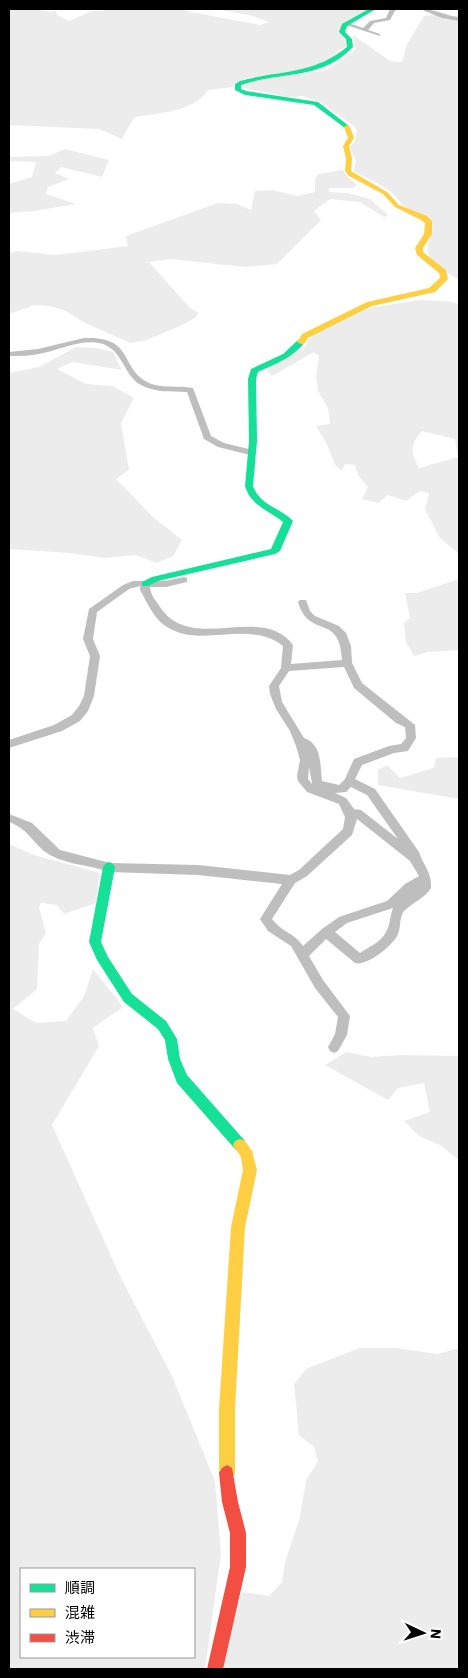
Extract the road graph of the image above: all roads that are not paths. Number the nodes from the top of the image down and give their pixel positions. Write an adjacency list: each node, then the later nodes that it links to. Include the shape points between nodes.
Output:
1 (372, 9): 5 (street)
2 (393, 9): 6 (street, via 388,18 372,22)
3 (423, 9): 4 (street)
4 (459, 19)
5 (346, 24): 6 (street); 9 (street, via 342,32 349,39 350,47 326,66 243,82 238,84 238,90 316,103 340,120 349,129 351,138 346,146 348,171 385,193 397,206 429,223 420,254 443,272 444,279 432,290 370,304 341,318 305,336 298,347 254,371 253,442)
6 (364, 30): 7 (street)
7 (378, 35)
8 (9, 354): 9 (street, via 82,341 107,343 121,352 136,378 144,384 190,390 207,438)
9 (250, 452): 11 (street, via 249,492 253,500 288,521 275,551)
10 (184, 580): 11 (street)
11 (145, 584): 14 (street, via 145,590 163,617 180,628 208,634 239,630 268,632 277,636 288,645); 16 (street, via 126,586 92,611 88,639 95,656 89,696 76,718 58,728)
12 (303, 602): 13 (street, via 303,610 310,618 338,630 345,639)
13 (347, 663): 14 (street); 17 (street, via 358,685 410,725 412,732 404,748 358,762)
14 (286, 668): 15 (street, via 274,686 274,693 278,706)
15 (300, 741): 17 (street, via 312,748 317,782 323,787 342,789); 18 (street, via 305,784 313,790 344,800)
16 (9, 744)
17 (349, 781): 20 (street, via 371,792 416,855)
18 (350, 814): 20 (street, via 357,813); 23 (street, via 352,823 348,832)
19 (9, 818): 21 (street, via 31,828 45,846 56,853)
20 (414, 858): 22 (street)
21 (109, 867): 23 (street, via 198,870); 27 (street, via 95,942 103,960 128,998 162,1025 171,1039 182,1079 232,1134 247,1155 250,1170 238,1228 227,1409 226,1460 230,1502 238,1533 238,1567)
22 (426, 877): 24 (street, via 409,886 391,904 343,920); 24 (street, via 426,888 398,910 393,934 382,946 359,959)
23 (291, 880): 25 (street, via 266,919 272,928 295,943)
24 (326, 932): 25 (street)
25 (302, 955): 26 (street, via 344,1016 341,1035)
26 (334, 1047)
27 (215, 1669)

